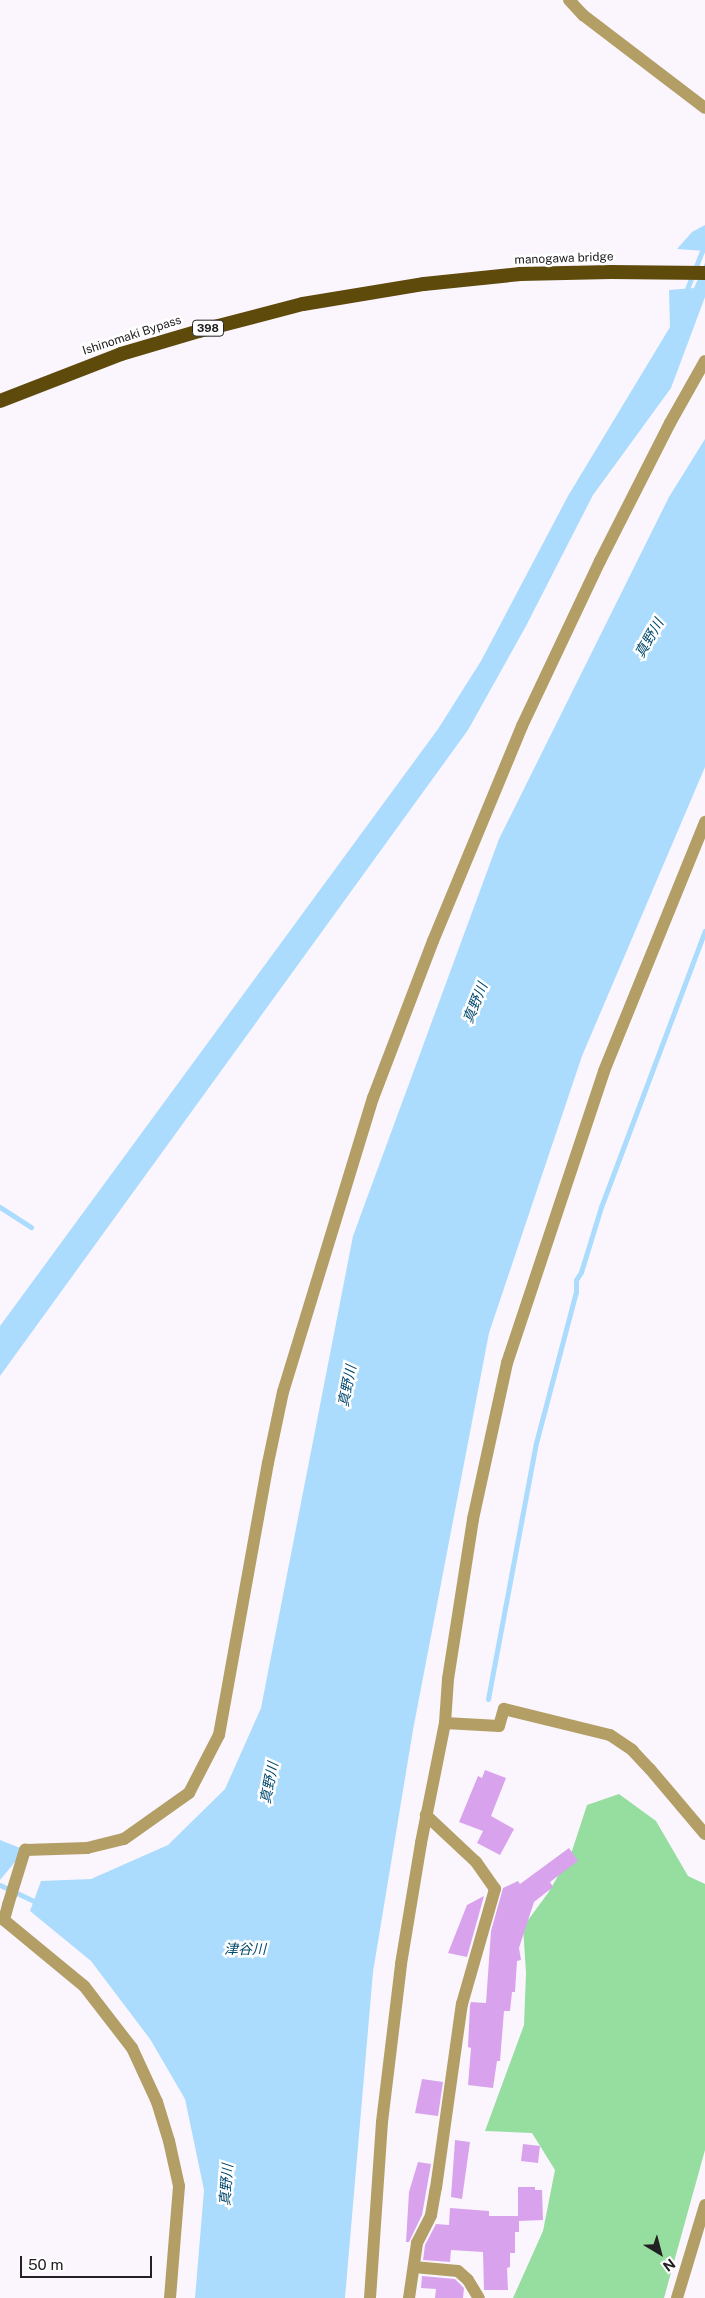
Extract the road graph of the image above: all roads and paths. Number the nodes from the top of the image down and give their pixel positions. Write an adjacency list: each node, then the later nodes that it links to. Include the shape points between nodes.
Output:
1 (569, 0): 2 (street, via 583,15)
2 (705, 108)
3 (705, 273): 4 (highway, manogawa bridge / 398, via 520,274)
4 (424, 284): 6 (highway, Ishinomaki Bypass / 398, via 303,304 199,331 121,354)
5 (705, 361): 13 (street, via 600,561 522,726 433,941 373,1098 283,1392 219,1735 189,1793 124,1839 87,1848 25,1850 8,1905 4,1920 84,1986 132,2048 157,2102 179,2186)
6 (0, 400)
7 (705, 822): 8 (street, via 604,1071 507,1362 473,1519 448,1679)
8 (445, 1723): 9 (street); 10 (street, via 500,1726 504,1709 610,1735 638,1756)
9 (426, 1815): 12 (street, via 476,1862 495,1889 462,2004 436,2188 430,2215 417,2243); 14 (street, via 401,1964 382,2122)
10 (705, 1834)
11 (705, 2205): 17 (street)
12 (414, 2267): 15 (street); 16 (street, via 458,2271)
13 (170, 2298)
14 (370, 2298)
15 (410, 2298)
16 (479, 2298)
17 (677, 2298)

